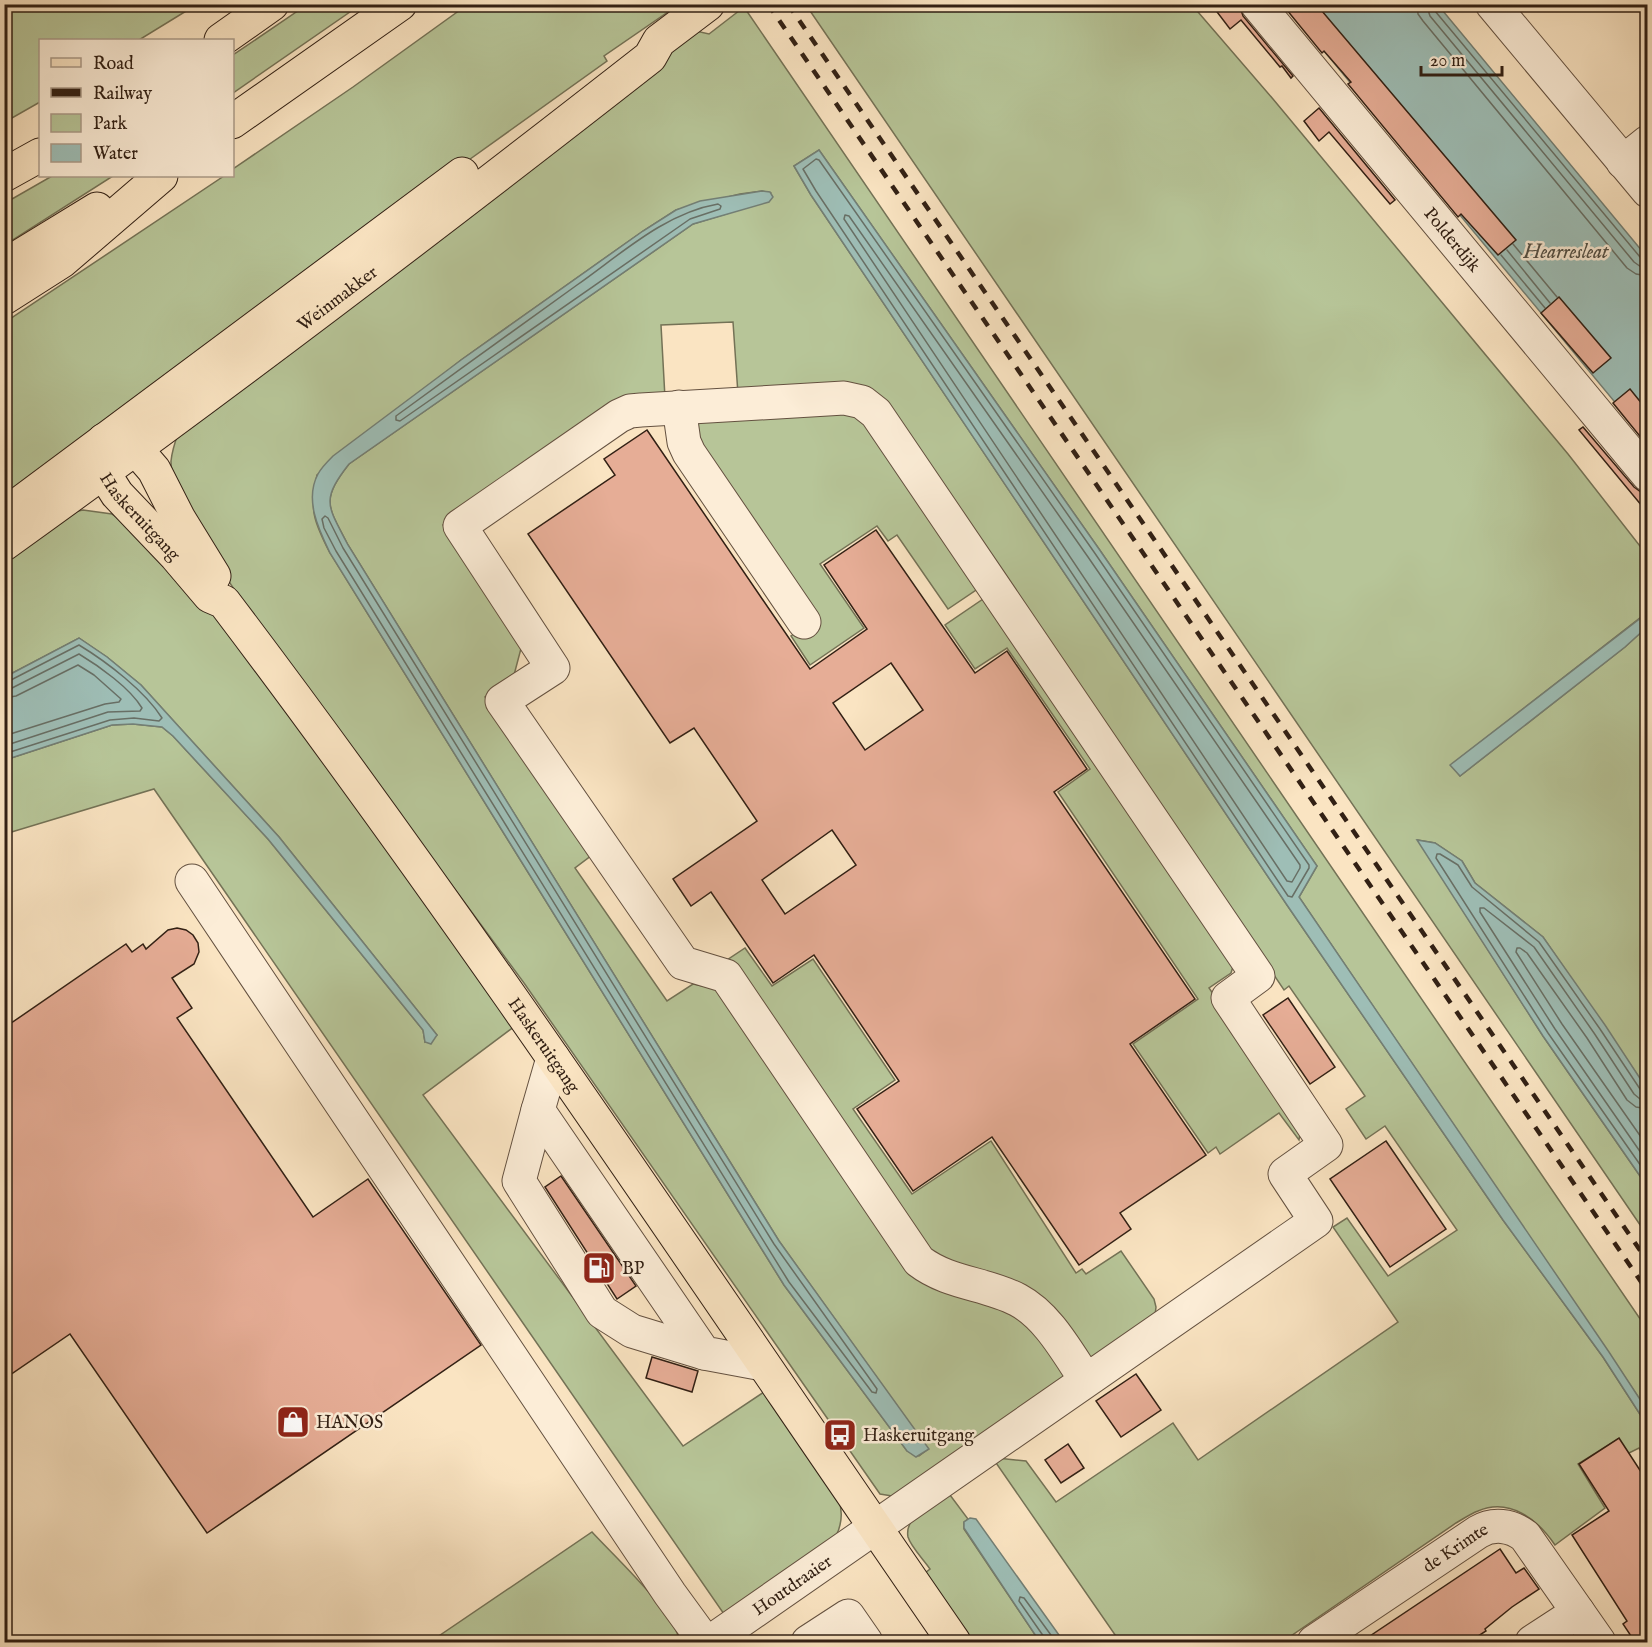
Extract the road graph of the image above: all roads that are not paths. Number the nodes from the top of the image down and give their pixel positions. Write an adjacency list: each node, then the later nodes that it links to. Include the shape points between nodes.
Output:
1 (272, 4): 6 (main road)
2 (400, 4): 8 (main road)
3 (1257, 4): 21 (street, Polderdijk)
4 (1492, 4): 9 (street)
5 (701, 10): 7 (main road, Weinmakker)
6 (222, 39)
7 (659, 41): 18 (main road, Weinmakker, via 642,44); 19 (main road, Weinmakker, via 650,57)
8 (234, 121)
9 (1635, 152): 14 (street)
10 (39, 156): 11 (main road)
11 (4, 175)
12 (150, 177): 15 (main road)
13 (160, 177): 16 (main road, via 62,261)
14 (1647, 191)
15 (4, 266)
16 (4, 298)
17 (679, 407): 25 (street, via 689,453); 31 (street, via 630,411 619,416 460,526 553,668 502,701 682,963 726,976 919,1261 944,1276 1015,1298 1029,1307 1045,1322); 31 (street, Houtdraaier, via 844,398 862,402 876,413 1258,976 1228,998 1326,1145 1285,1174 1316,1221)
18 (104, 440): 19 (main road, Haskeruitgang); 20 (main road, Haskeruitgang); 22 (main road, Weinmakker)
19 (135, 448): 20 (main road, Weinmakker); 24 (main road, Haskeruitgang, via 153,470 223,590)
20 (103, 472): 23 (main road, Weinmakker); 24 (main road, Haskeruitgang, via 117,494 210,596)
21 (1647, 475)
22 (4, 515)
23 (4, 544)
24 (224, 602): 27 (main road, Haskeruitgang, via 332,746)
25 (804, 622)
26 (192, 880): 34 (street, via 663,1584)
27 (553, 1058): 28 (street); 30 (main road, Haskeruitgang)
28 (538, 1110): 29 (street); 29 (street, via 519,1181 602,1312 632,1331)
29 (704, 1353): 30 (street)
30 (763, 1364): 32 (main road, Haskeruitgang)
31 (1086, 1380): 32 (street, Houtdraaier)
32 (876, 1528): 34 (street, Houtdraaier); 37 (main road, Haskeruitgang)
33 (1578, 1612): 38 (street, de Krimte, via 1525,1536 1511,1528 1491,1527); 39 (street); 40 (street, de Krimte)
34 (707, 1642)
35 (808, 1642): 36 (street, via 848,1616)
36 (866, 1642)
37 (954, 1642)
38 (1314, 1642)
39 (1532, 1642)
40 (1599, 1642)

